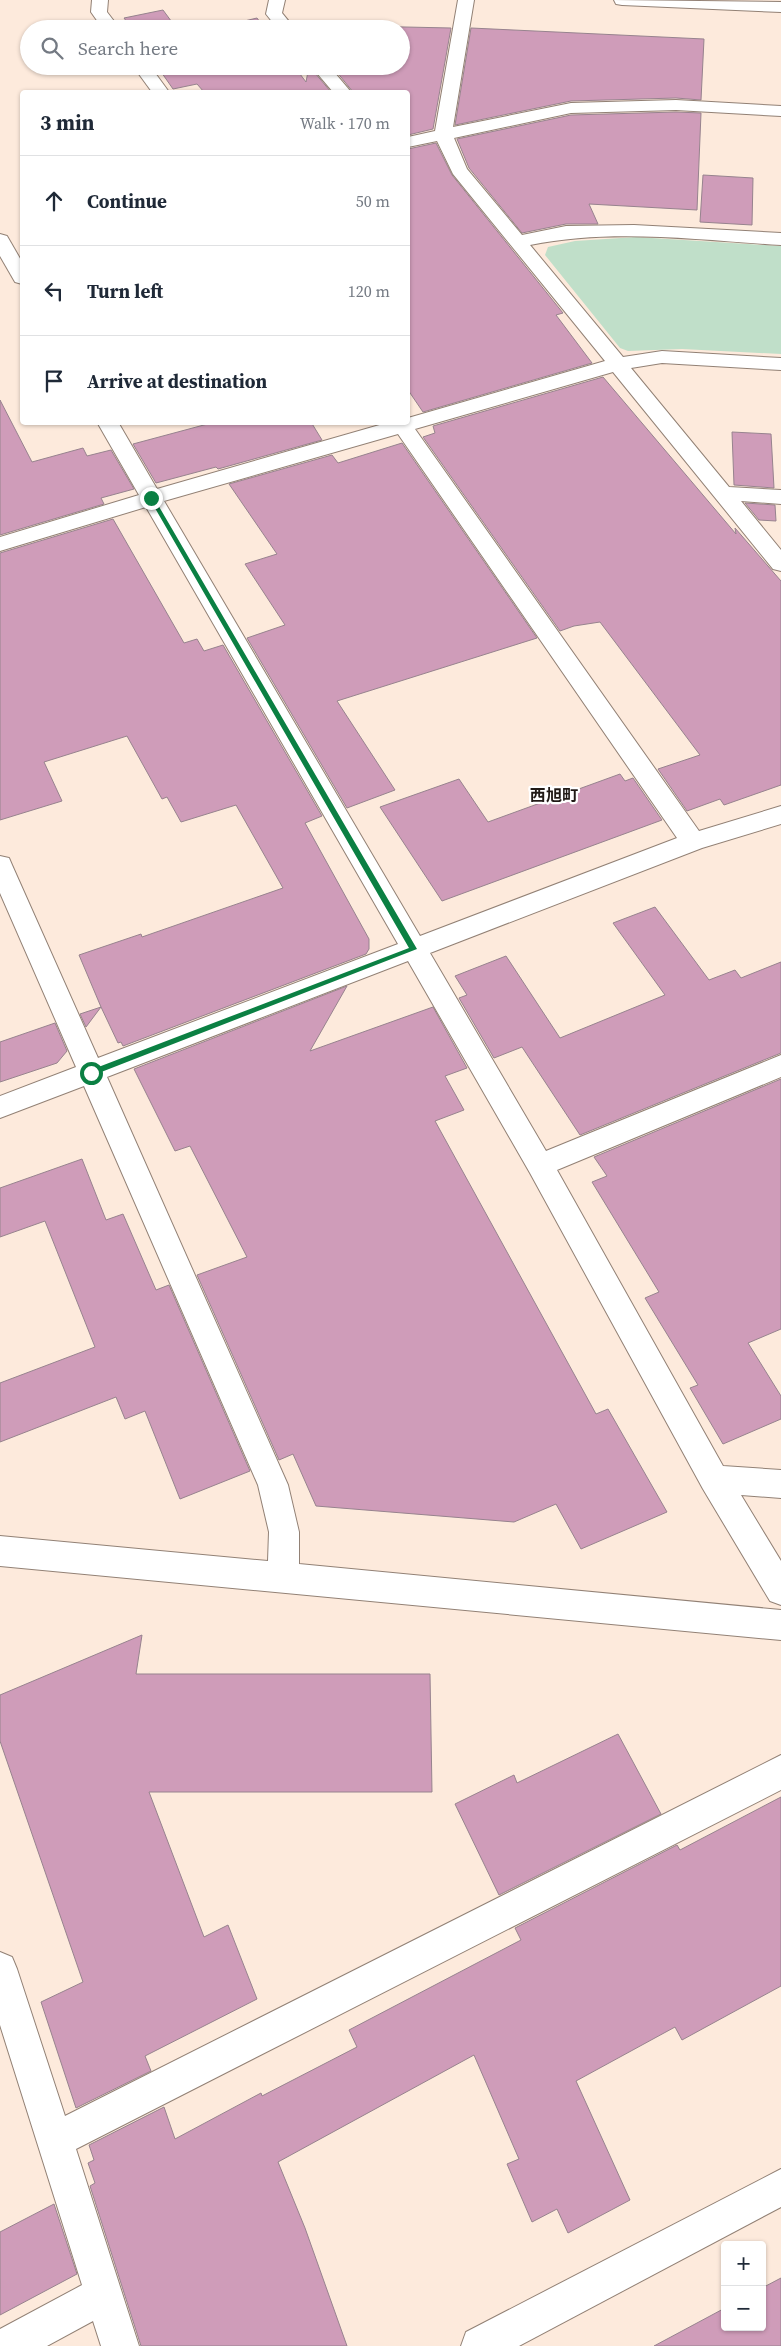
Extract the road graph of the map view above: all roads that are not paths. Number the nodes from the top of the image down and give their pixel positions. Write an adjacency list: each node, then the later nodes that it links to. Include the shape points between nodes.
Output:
1 (100, 0): 6 (street, via 99,12)
2 (276, 0): 7 (street, via 274,14)
3 (466, 0): 13 (street)
4 (622, 0): 5 (street)
5 (781, 6)
6 (105, 20)
7 (279, 20)
8 (148, 75): 10 (street)
9 (327, 75): 11 (street)
10 (159, 90)
11 (340, 90)
12 (781, 111): 13 (street, via 676,105 571,108)
13 (443, 134): 14 (street); 17 (street, via 459,170)
14 (410, 142)
15 (5, 238): 18 (street)
16 (781, 239): 17 (street, via 634,231 566,232)
17 (518, 242): 19 (street)
18 (20, 273)
19 (618, 364): 20 (street, via 662,357); 21 (street); 25 (street)
20 (781, 364)
21 (410, 422)
22 (109, 425): 27 (street)
23 (398, 425): 27 (street)
24 (402, 425): 31 (street)
25 (724, 493): 26 (street); 29 (street)
26 (781, 496)
27 (151, 498): 28 (street); 33 (street)
28 (0, 544)
29 (781, 564)
30 (781, 815): 31 (street)
31 (694, 842): 33 (street)
32 (0, 865): 35 (street)
33 (413, 949): 35 (street); 37 (street)
34 (781, 1066): 37 (street)
35 (91, 1073): 36 (street); 41 (street, via 273,1485 284,1532)
36 (0, 1107)
37 (540, 1165): 38 (street)
38 (714, 1479): 39 (street); 42 (street)
39 (781, 1484)
40 (0, 1551): 41 (street)
41 (283, 1578): 43 (street)
42 (781, 1590)
43 (781, 1625)
44 (781, 1772): 46 (street)
45 (0, 1969): 46 (street)
46 (56, 2140): 48 (street)
47 (781, 2187): 51 (street)
48 (104, 2294): 49 (street); 50 (street)
49 (8, 2346)
50 (120, 2346)
51 (480, 2346)

